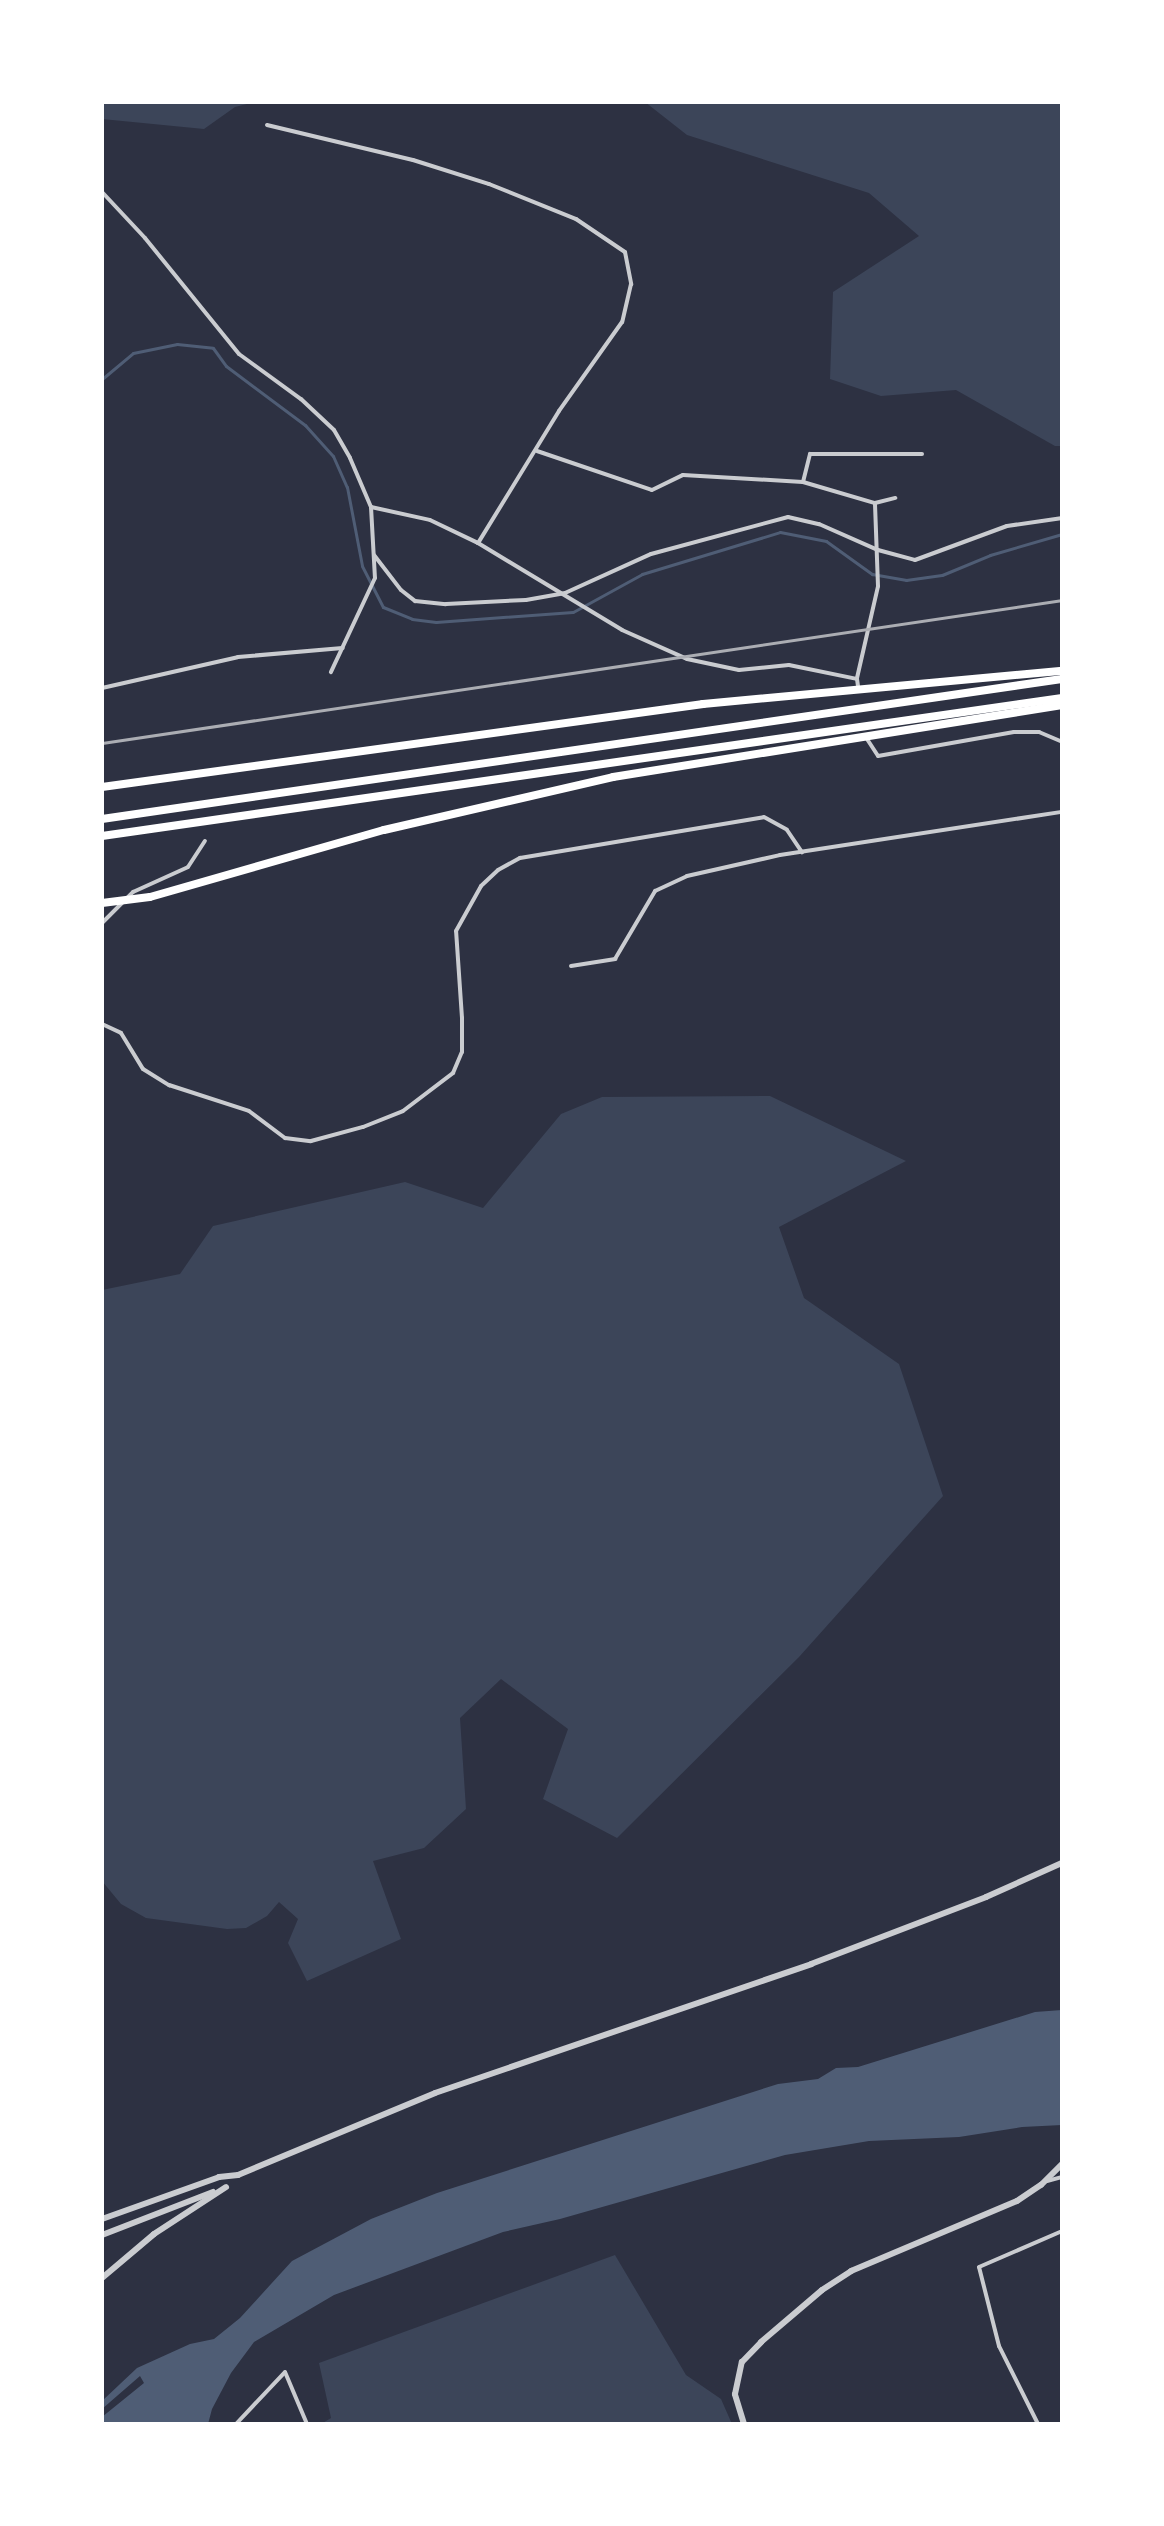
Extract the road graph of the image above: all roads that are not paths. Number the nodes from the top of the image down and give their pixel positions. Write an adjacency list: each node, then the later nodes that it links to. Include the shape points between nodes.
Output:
1 (267, 125): 3 (street, via 489,184 576,219 625,252 631,284 622,322)
2 (102, 192): 8 (street, via 239,354 334,430)
3 (537, 451): 5 (street, via 652,490 683,475); 10 (street)
4 (922, 454): 5 (street, via 810,454)
5 (803, 482): 7 (street)
6 (895, 498): 7 (street)
7 (875, 503): 11 (street)
8 (371, 507): 10 (street, via 430,520); 12 (street)
9 (1062, 518): 11 (street, via 1007,526 915,560)
10 (478, 543): 13 (street)
11 (878, 550): 13 (street, via 819,524 788,517 651,554); 17 (street, via 878,586)
12 (374, 555): 13 (street, via 415,601 472,603); 14 (street, via 375,578)
13 (565, 593): 17 (street, via 622,630 687,659 739,670 789,665)
14 (343, 648): 16 (street); 20 (street, via 238,657)
15 (1062, 671): 25 (highway, via 703,704)
16 (331, 672)
17 (857, 679): 19 (street)
18 (1062, 679): 27 (highway)
19 (858, 686)
20 (102, 688)
21 (1062, 698): 28 (highway)
22 (1062, 705): 31 (highway, via 613,777 384,830 150,897)
23 (867, 739): 24 (street, via 878,756 1014,732 1039,732)
24 (1062, 742)
25 (102, 787)
26 (1062, 812): 30 (street)
27 (102, 819)
28 (102, 836)
29 (205, 841): 32 (street, via 188,867 133,892)
30 (802, 852): 33 (street, via 666,883 655,891 615,959); 34 (street, via 787,830 764,817 520,858 498,870 481,886 456,931 462,1052 453,1073 403,1111 311,1141 285,1138 249,1111 169,1085 143,1069 121,1033)
31 (102, 903)
32 (102, 923)
33 (571, 966)
34 (102, 1024)
35 (1062, 1863): 37 (street, via 811,1964 435,2093)
36 (1062, 2164): 39 (street)
37 (238, 2175): 40 (street); 41 (street)
38 (1062, 2177): 39 (street)
39 (1045, 2182): 47 (street, via 1017,2201 851,2271 822,2290 742,2362 735,2394)
40 (226, 2187): 43 (street); 44 (street, via 154,2234)
41 (102, 2219)
42 (1062, 2231): 48 (street, via 979,2267 999,2346)
43 (102, 2235)
44 (102, 2278)
45 (236, 2424): 46 (street, via 285,2372)
46 (307, 2424)
47 (744, 2424)
48 (1038, 2424)

